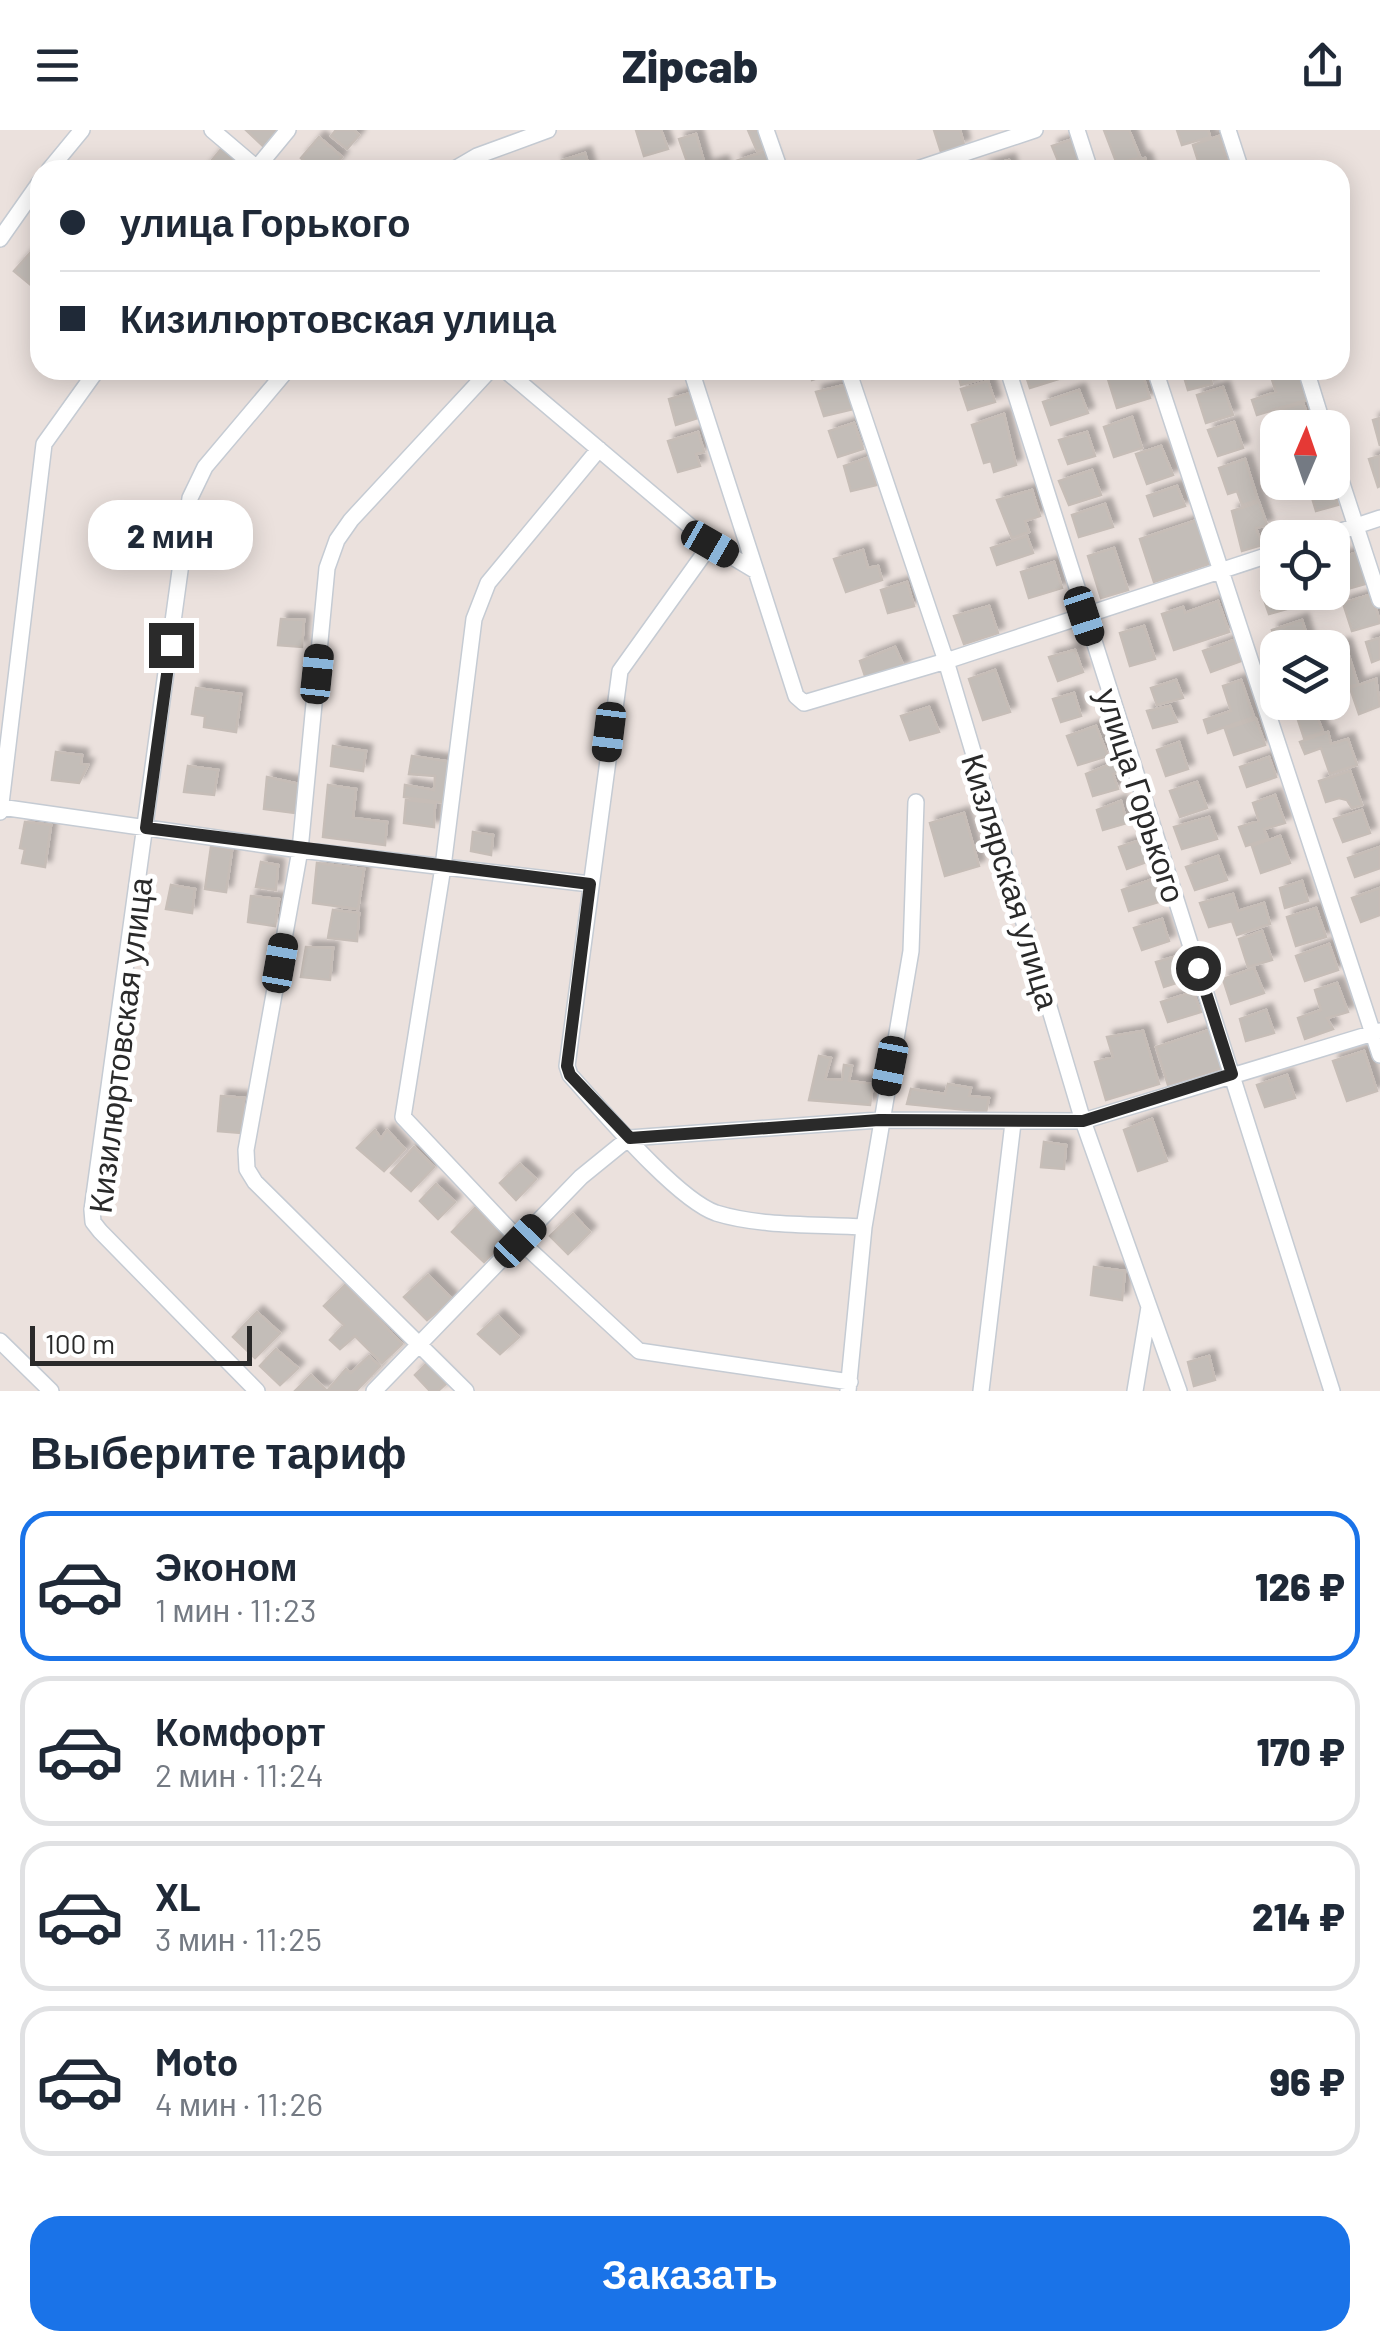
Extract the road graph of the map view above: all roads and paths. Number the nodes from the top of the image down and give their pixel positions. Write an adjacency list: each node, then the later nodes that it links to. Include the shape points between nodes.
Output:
1 (82, 130): 9 (street)
2 (212, 130): 10 (street)
3 (288, 130): 11 (street)
4 (548, 130): 12 (street)
5 (766, 130): 13 (street)
6 (1035, 130): 14 (street)
7 (1076, 130): 15 (street)
8 (1228, 130): 16 (street)
9 (57, 160)
10 (247, 160)
11 (264, 160)
12 (470, 160)
13 (776, 160)
14 (957, 160)
15 (1086, 160)
16 (1238, 160)
17 (30, 196): 18 (street)
18 (0, 238)
19 (90, 380): 42 (street, via 44,444)
20 (278, 380): 43 (street, Кизилюртовская улица, via 196,480)
21 (481, 380): 44 (street, via 337,540 327,568)
22 (516, 380): 29 (street)
23 (694, 380): 37 (street)
24 (851, 380): 40 (street, Кизлярская улица)
25 (1011, 380): 39 (street, улица Горького)
26 (1158, 380): 36 (street)
27 (1309, 380): 28 (street)
28 (1318, 410)
29 (599, 449): 34 (street); 45 (street, via 480,600)
30 (1347, 500): 32 (street)
31 (1380, 518): 32 (street)
32 (1356, 526): 33 (street); 38 (street)
33 (1350, 528)
34 (710, 544): 37 (street); 46 (street, via 620,671)
35 (1260, 558): 36 (street)
36 (1221, 570): 39 (street); 47 (street)
37 (756, 571): 40 (street, via 796,696 804,703)
38 (1380, 600)
39 (1084, 616): 40 (street); 49 (street, улица Горького)
40 (946, 661): 51 (street, Кизлярская улица)
41 (916, 802): 50 (street, via 911,951)
42 (0, 809): 43 (street)
43 (146, 828): 44 (street); 61 (street, Кизилюртовская улица, via 93,1222)
44 (300, 850): 45 (street); 58 (street, via 246,1169)
45 (442, 867): 46 (street); 55 (street, via 403,1117)
46 (590, 884): 53 (street, via 567,1066)
47 (1376, 1032): 48 (street); 49 (street)
48 (1380, 1055)
49 (1232, 1074): 51 (street); 67 (street, улица Горького)
50 (879, 1120): 52 (street); 53 (street); 54 (street)
51 (1083, 1121): 52 (street); 56 (street, Кизлярская улица)
52 (1014, 1123): 64 (street)
53 (630, 1138): 54 (street, via 699,1205 718,1214); 55 (street, via 581,1177)
54 (864, 1228): 59 (street)
55 (520, 1241): 58 (street); 59 (street, via 639,1351)
56 (1150, 1304): 65 (street); 66 (street, Кизлярская улица)
57 (0, 1340): 60 (street)
58 (420, 1345): 62 (street); 63 (street)
59 (849, 1386)
60 (51, 1391)
61 (257, 1391)
62 (374, 1391)
63 (466, 1391)
64 (981, 1391)
65 (1134, 1391)
66 (1179, 1391)
67 (1332, 1391)

